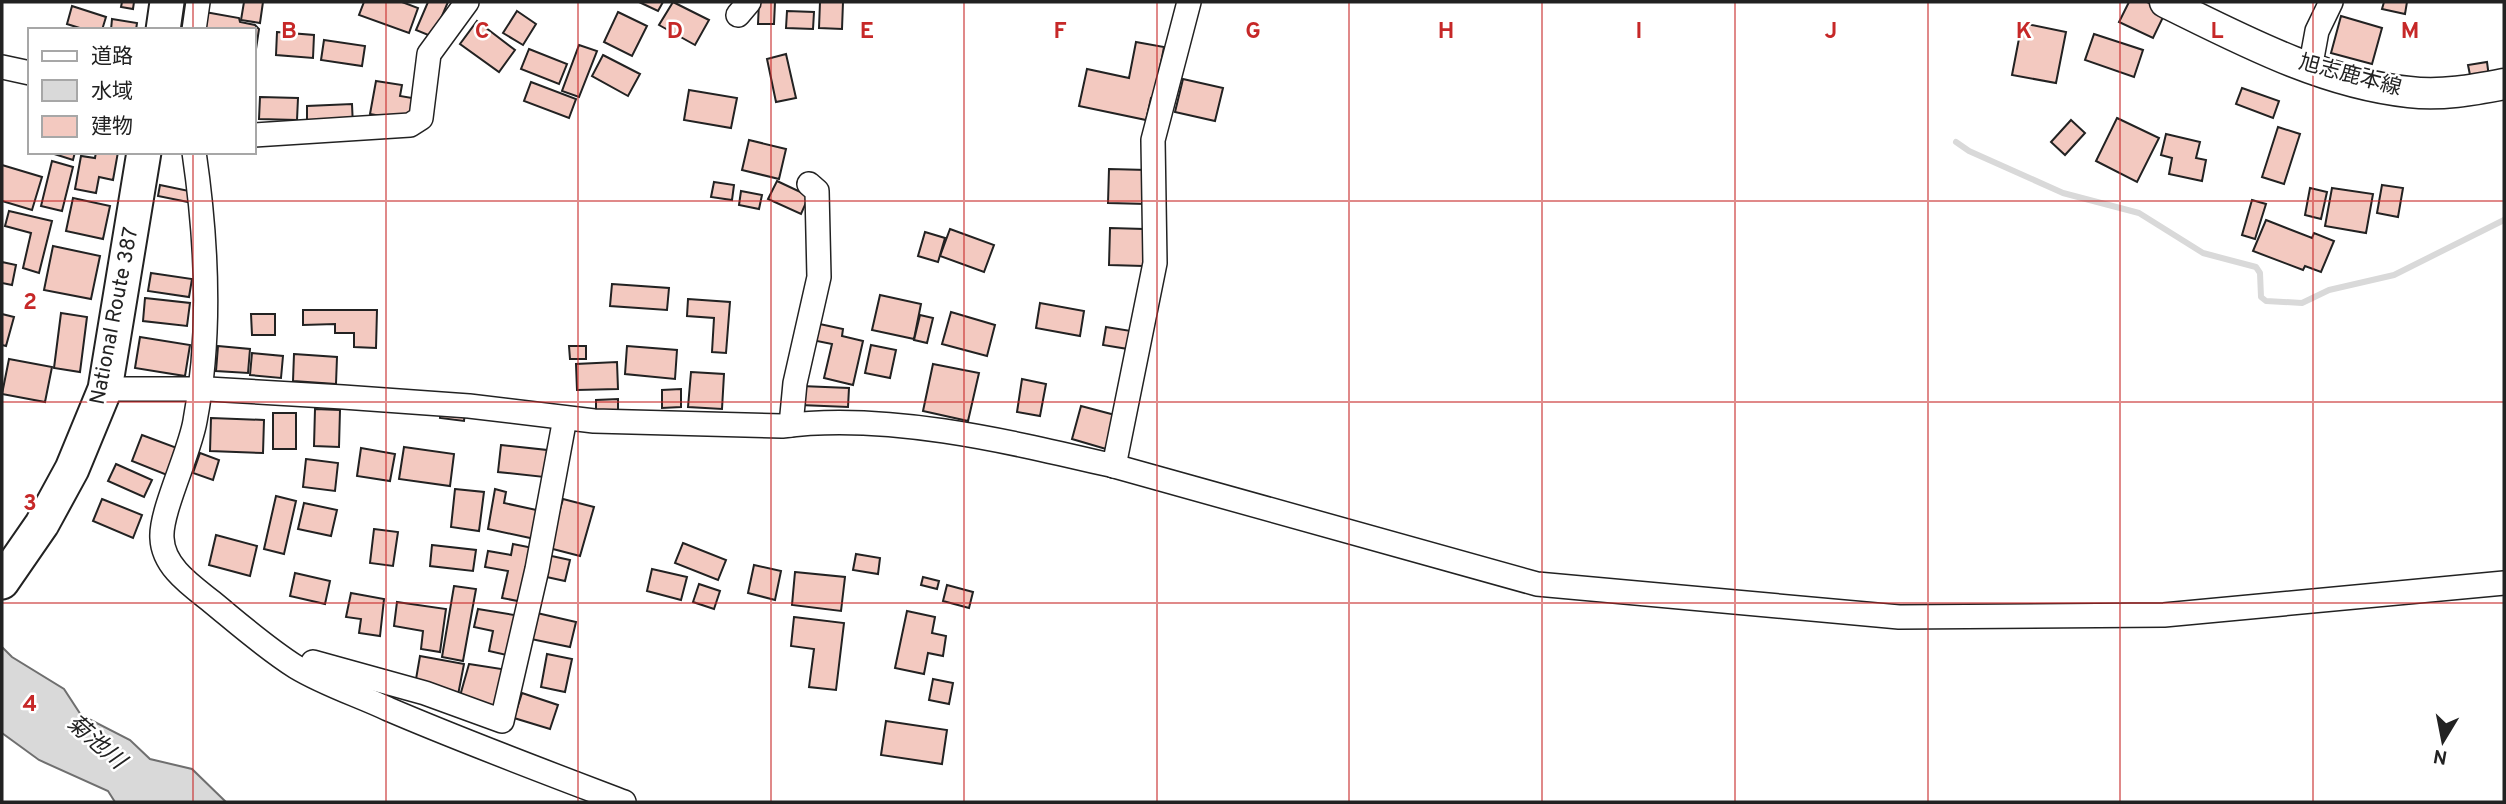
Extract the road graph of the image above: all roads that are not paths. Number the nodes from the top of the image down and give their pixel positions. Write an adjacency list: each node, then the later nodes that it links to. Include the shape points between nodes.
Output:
1 (167, 2): 7 (highway)
2 (198, 2): 8 (street)
3 (467, 2): 13 (street, via 429,54 421,118 410,125)
4 (1189, 2): 21 (street, via 1153,140 1155,263)
5 (2165, 2): 10 (main road, 旭志鹿本線)
6 (2331, 2): 10 (street, via 2317,31)
7 (163, 28)
8 (194, 28)
9 (2, 67): 11 (street)
10 (2310, 69): 12 (main road, 旭志鹿本線, via 2410,92 2467,91)
11 (28, 73)
12 (2504, 84)
13 (256, 135)
14 (144, 154): 17 (highway, National Route 387)
15 (194, 154): 18 (street, via 207,284)
16 (809, 184): 20 (street, via 817,191 819,277 795,383)
17 (105, 388): 18 (street); 22 (highway, National Route 387, via 72,469)
18 (200, 390): 19 (street, via 382,399); 24 (street, via 193,436 164,519 162,538 168,560 184,579)
19 (565, 418): 20 (street); 24 (street, via 502,721 425,693)
20 (791, 425): 21 (street, via 845,423 981,435)
21 (1114, 466): 23 (street, via 1537,584 1899,617 2164,615)
22 (7, 574)
23 (2504, 583)
24 (273, 652): 25 (street, via 300,669 444,733)
25 (624, 802)

